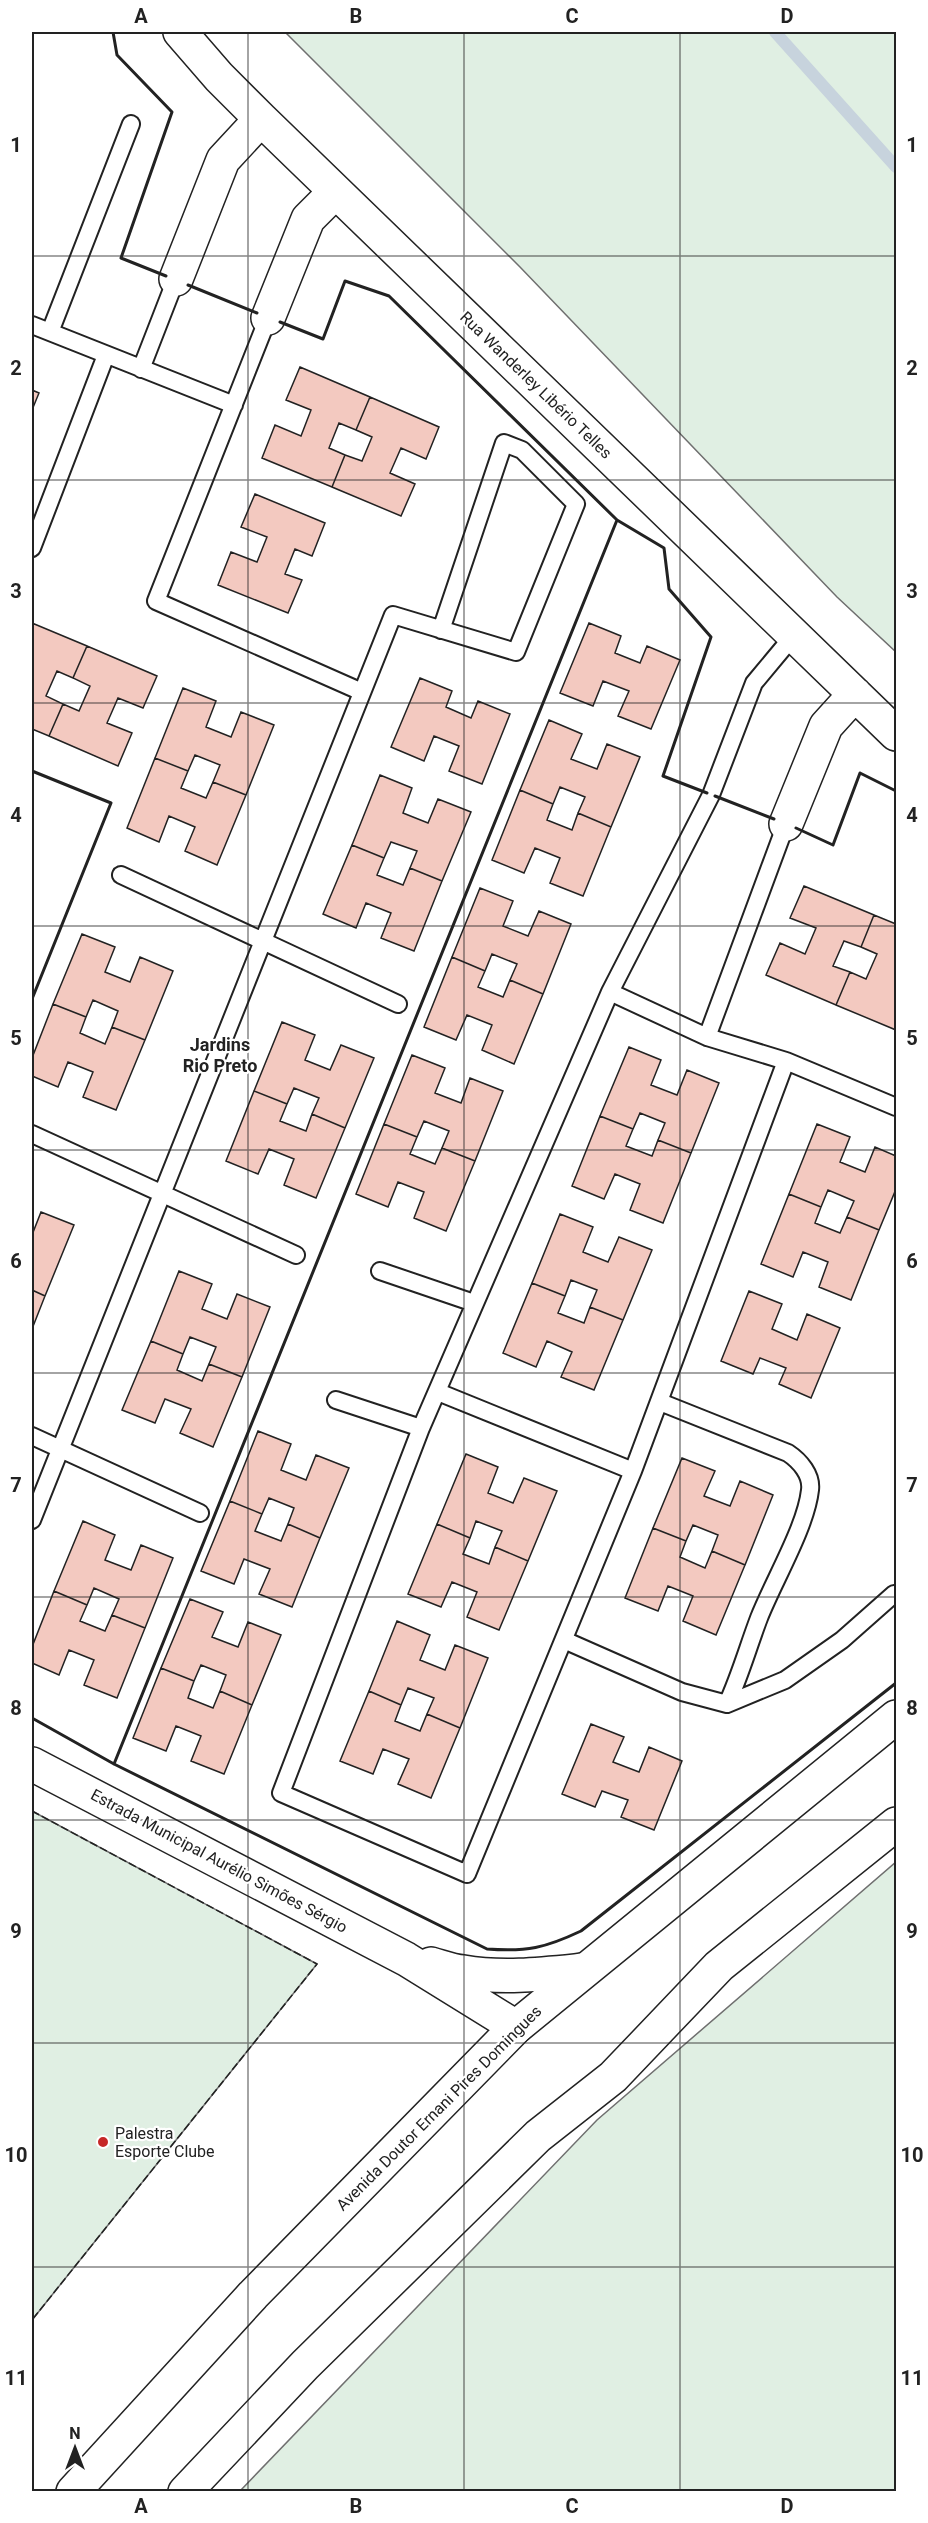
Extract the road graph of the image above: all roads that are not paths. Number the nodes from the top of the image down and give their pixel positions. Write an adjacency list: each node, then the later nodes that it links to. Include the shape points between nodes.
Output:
1 (180, 32): 2 (street, Rua Wanderley Libério Telles)
2 (261, 119): 4 (street, Rua Wanderley Libério Telles); 5 (street, via 223,160)
3 (131, 124): 8 (lane)
4 (335, 192): 6 (street, via 308,219); 14 (street, Rua Wanderley Libério Telles)
5 (176, 279): 10 (lane)
6 (268, 318): 11 (lane)
7 (32, 325): 8 (lane)
8 (50, 332): 9 (lane)
9 (106, 355): 10 (lane); 12 (lane)
10 (141, 369): 11 (lane)
11 (234, 405): 15 (lane, via 156,601)
12 (32, 548)
13 (441, 630): 13 (lane, via 516,652 576,504 522,450 504,443); 15 (lane, via 393,615)
14 (794, 635): 16 (street, Rua Wanderley Libério Telles); 21 (lane, via 754,683 711,795)
15 (362, 692): 20 (lane)
16 (855, 694): 17 (street, Rua Wanderley Libério Telles); 18 (street, via 826,726)
17 (897, 734)
18 (786, 824): 23 (lane)
19 (121, 875): 20 (lane)
20 (262, 941): 22 (lane); 27 (lane)
21 (610, 992): 23 (lane); 30 (lane)
22 (398, 1004)
23 (707, 1037): 24 (lane)
24 (786, 1061): 25 (lane); 33 (lane)
25 (897, 1107)
26 (32, 1134): 27 (lane)
27 (162, 1194): 28 (lane); 36 (lane)
28 (297, 1255)
29 (380, 1271): 30 (lane)
30 (474, 1303): 31 (lane)
31 (438, 1392): 34 (lane); 37 (lane)
32 (336, 1400): 34 (lane)
33 (660, 1402): 37 (lane); 42 (lane, via 788,1453 799,1460 810,1483 796,1534)
34 (421, 1428): 41 (lane, via 281,1793 467,1874)
35 (32, 1436): 36 (lane)
36 (60, 1449): 38 (lane); 39 (lane)
37 (633, 1472): 41 (lane)
38 (200, 1513)
39 (32, 1520)
40 (894, 1594): 42 (lane, via 842,1640 784,1680)
41 (564, 1640): 42 (lane, via 682,1692)
42 (726, 1704)
43 (897, 1717): 47 (street, Avenida Doutor Ernani Pires Domingues)
44 (32, 1764): 46 (street, Estrada Municipal Aurélio Simões Sérgio)
45 (897, 1824): 50 (street, via 720,1966 613,2076 538,2136 305,2365)
46 (406, 1959): 47 (street, Estrada Municipal Aurélio Simões Sérgio, via 491,1975 531,1976); 48 (street, Estrada Municipal Aurélio Simões Sérgio)
47 (584, 1970): 48 (street, Avenida Doutor Ernani Pires Domingues)
48 (516, 2027): 49 (street, Avenida Doutor Ernani Pires Domingues, via 253,2295)
49 (73, 2492)
50 (185, 2492)

